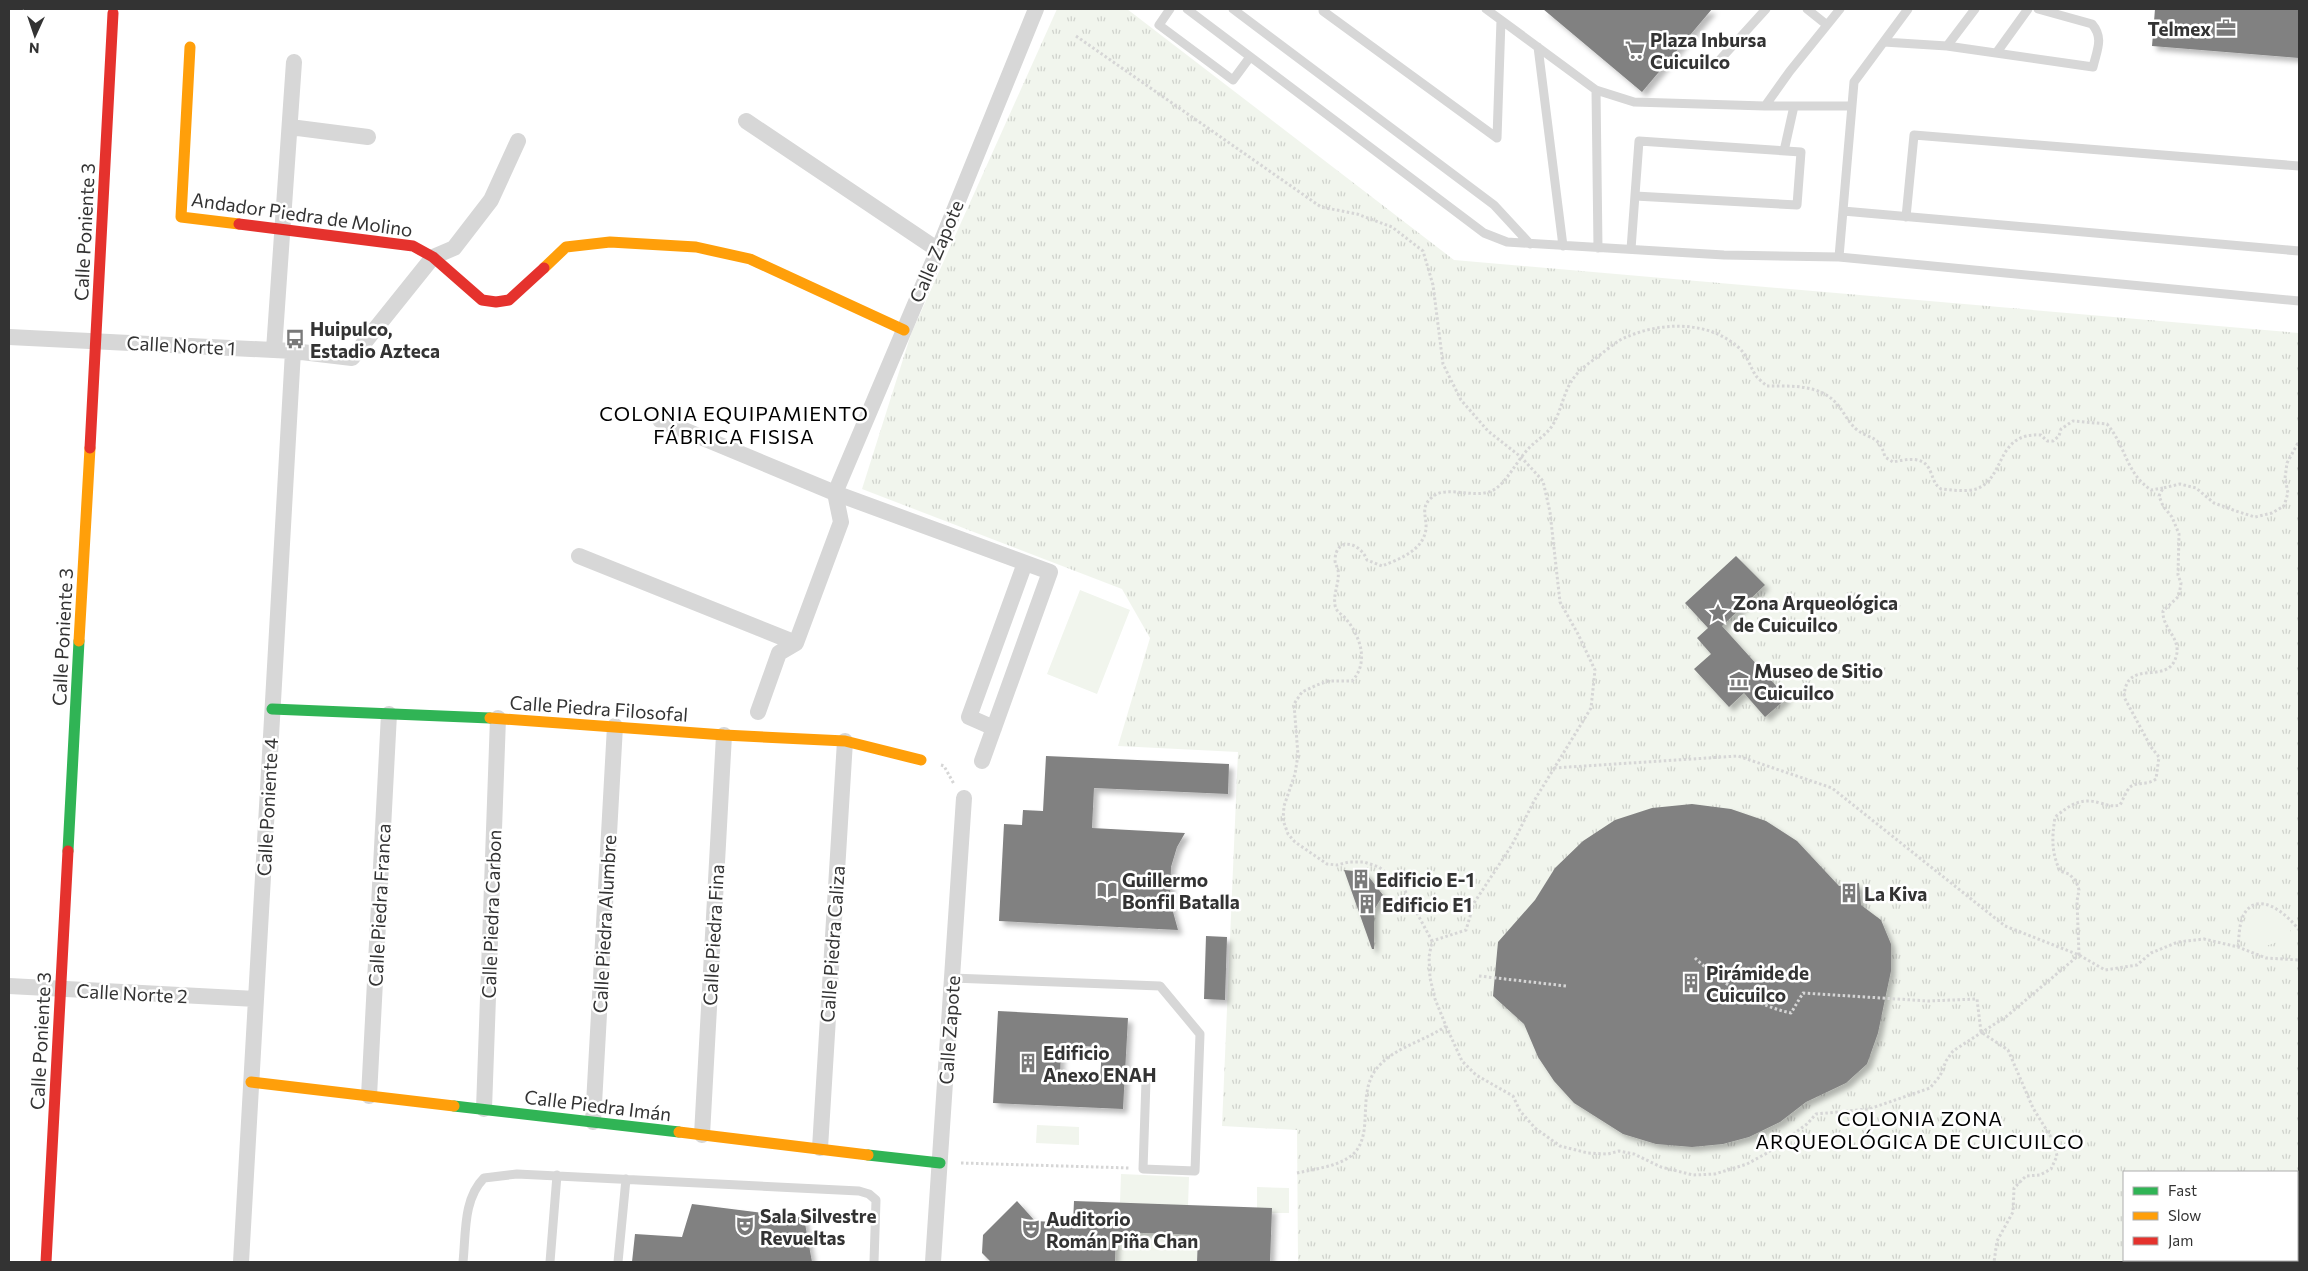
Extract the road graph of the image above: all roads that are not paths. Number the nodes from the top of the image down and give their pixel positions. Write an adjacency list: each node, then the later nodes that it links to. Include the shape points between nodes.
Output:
1 (1036, 9): 43 (street, Calle Zapote)
2 (1170, 9): 22 (lane, via 1159,25 1233,80)
3 (1187, 9): 22 (lane)
4 (1233, 9): 39 (lane, via 1494,205)
5 (1486, 9): 15 (lane)
6 (1766, 9): 24 (lane)
7 (1807, 9): 16 (lane)
8 (1840, 9): 16 (lane)
9 (1908, 9): 17 (lane)
10 (1975, 9): 18 (lane)
11 (2028, 9): 21 (lane)
12 (2038, 9): 21 (lane, via 2092,24 2100,39 2093,66)
13 (1324, 10): 15 (lane, via 1497,138)
14 (113, 13): 50 (street, Calle Poniente 3)
15 (1501, 20): 20 (lane)
16 (1827, 25): 26 (lane)
17 (1884, 42): 18 (lane); 28 (lane, via 1854,82)
18 (1947, 46): 21 (lane)
19 (190, 47): 38 (street, Andador Piedra de Molino, via 181,217)
20 (1538, 47): 25 (lane); 40 (lane)
21 (1997, 52)
22 (1250, 57): 39 (lane, via 1484,233 1506,242)
23 (294, 62): 30 (street)
24 (1716, 64)
25 (1596, 90): 26 (lane, via 1634,102); 41 (lane)
26 (1766, 106): 27 (lane)
27 (1794, 106): 28 (lane); 33 (lane)
28 (1852, 106): 36 (lane)
29 (746, 121): 43 (street)
30 (290, 127): 31 (street); 38 (street)
31 (368, 137)
32 (518, 140): 46 (street, via 492,200 454,248)
33 (1784, 151): 35 (lane, via 1638,141); 35 (lane, via 1801,152 1797,205)
34 (2299, 166): 37 (lane, via 1914,135)
35 (1635, 196): 42 (lane)
36 (1843, 211): 37 (lane); 45 (lane)
37 (1906, 217): 44 (lane)
38 (283, 229): 46 (street, Andador Piedra de Molino, via 413,246); 51 (street)
39 (1530, 244): 40 (lane)
40 (1563, 246): 41 (lane)
41 (1598, 248): 42 (lane)
42 (1631, 249): 45 (lane)
43 (938, 250): 48 (street, Calle Zapote)
44 (2299, 251)
45 (1839, 256): 47 (lane)
46 (433, 258): 48 (street, Andador Piedra de Molino, via 482,300 496,302 509,300 566,247 610,242 696,247 750,259); 52 (street, Calle Norte 1, via 352,358)
47 (2299, 301)
48 (904, 330): 54 (street, Calle Zapote)
49 (9, 337): 50 (street, Calle Norte 1)
50 (96, 341): 51 (street, Calle Norte 1); 71 (street, Calle Poniente 3)
51 (274, 350): 52 (street, Calle Norte 1)
52 (293, 351): 58 (street, Calle Poniente 4)
53 (660, 420): 54 (street)
54 (835, 493): 56 (street); 57 (street, via 841,522)
55 (579, 556): 57 (street)
56 (1025, 563): 63 (street, via 1050,572); 63 (street, via 968,717)
57 (796, 643): 59 (street, via 779,653)
58 (272, 709): 60 (street, Calle Piedra Filosofal); 72 (street, Calle Poniente 4)
59 (758, 712)
60 (389, 714): 61 (street, Calle Piedra Filosofal); 75 (street, Calle Piedra Franca)
61 (498, 718): 62 (street, Calle Piedra Filosofal); 76 (street, Calle Piedra Carbon)
62 (615, 726): 64 (street, Calle Piedra Filosofal); 77 (street, Calle Piedra Alumbre)
63 (994, 728): 67 (street)
64 (724, 735): 65 (street, Calle Piedra Filosofal); 78 (street, Calle Piedra Fina)
65 (845, 741): 66 (street, Calle Piedra Filosofal); 79 (street, Calle Piedra Caliza)
66 (921, 760)
67 (982, 761)
68 (964, 798): 69 (street, Calle Zapote)
69 (952, 978): 73 (lane, via 1160,986 1200,1034 1195,1171 1143,1169); 80 (street, Calle Zapote)
70 (9, 986): 71 (street, Calle Norte 2)
71 (60, 989): 72 (street, Calle Norte 2); 83 (street, Calle Poniente 3)
72 (256, 999): 74 (street, Calle Poniente 4)
73 (1146, 1081)
74 (251, 1082): 75 (street, Calle Piedra Imán); 84 (street, Calle Poniente 4)
75 (369, 1096): 76 (street, Calle Piedra Imán)
76 (484, 1109): 77 (street, Calle Piedra Imán)
77 (593, 1122): 78 (street, Calle Piedra Imán)
78 (702, 1135): 79 (street, Calle Piedra Imán)
79 (820, 1148): 80 (street, Calle Piedra Imán)
80 (940, 1162): 89 (street, Calle Zapote)
81 (558, 1175): 82 (lane); 85 (lane, via 517,1174 484,1178 470,1198); 86 (lane)
82 (626, 1179): 87 (lane); 88 (lane, via 869,1194 876,1200 877,1208)
83 (46, 1262)
84 (241, 1262)
85 (463, 1262)
86 (550, 1262)
87 (618, 1262)
88 (874, 1262)
89 (933, 1262)

